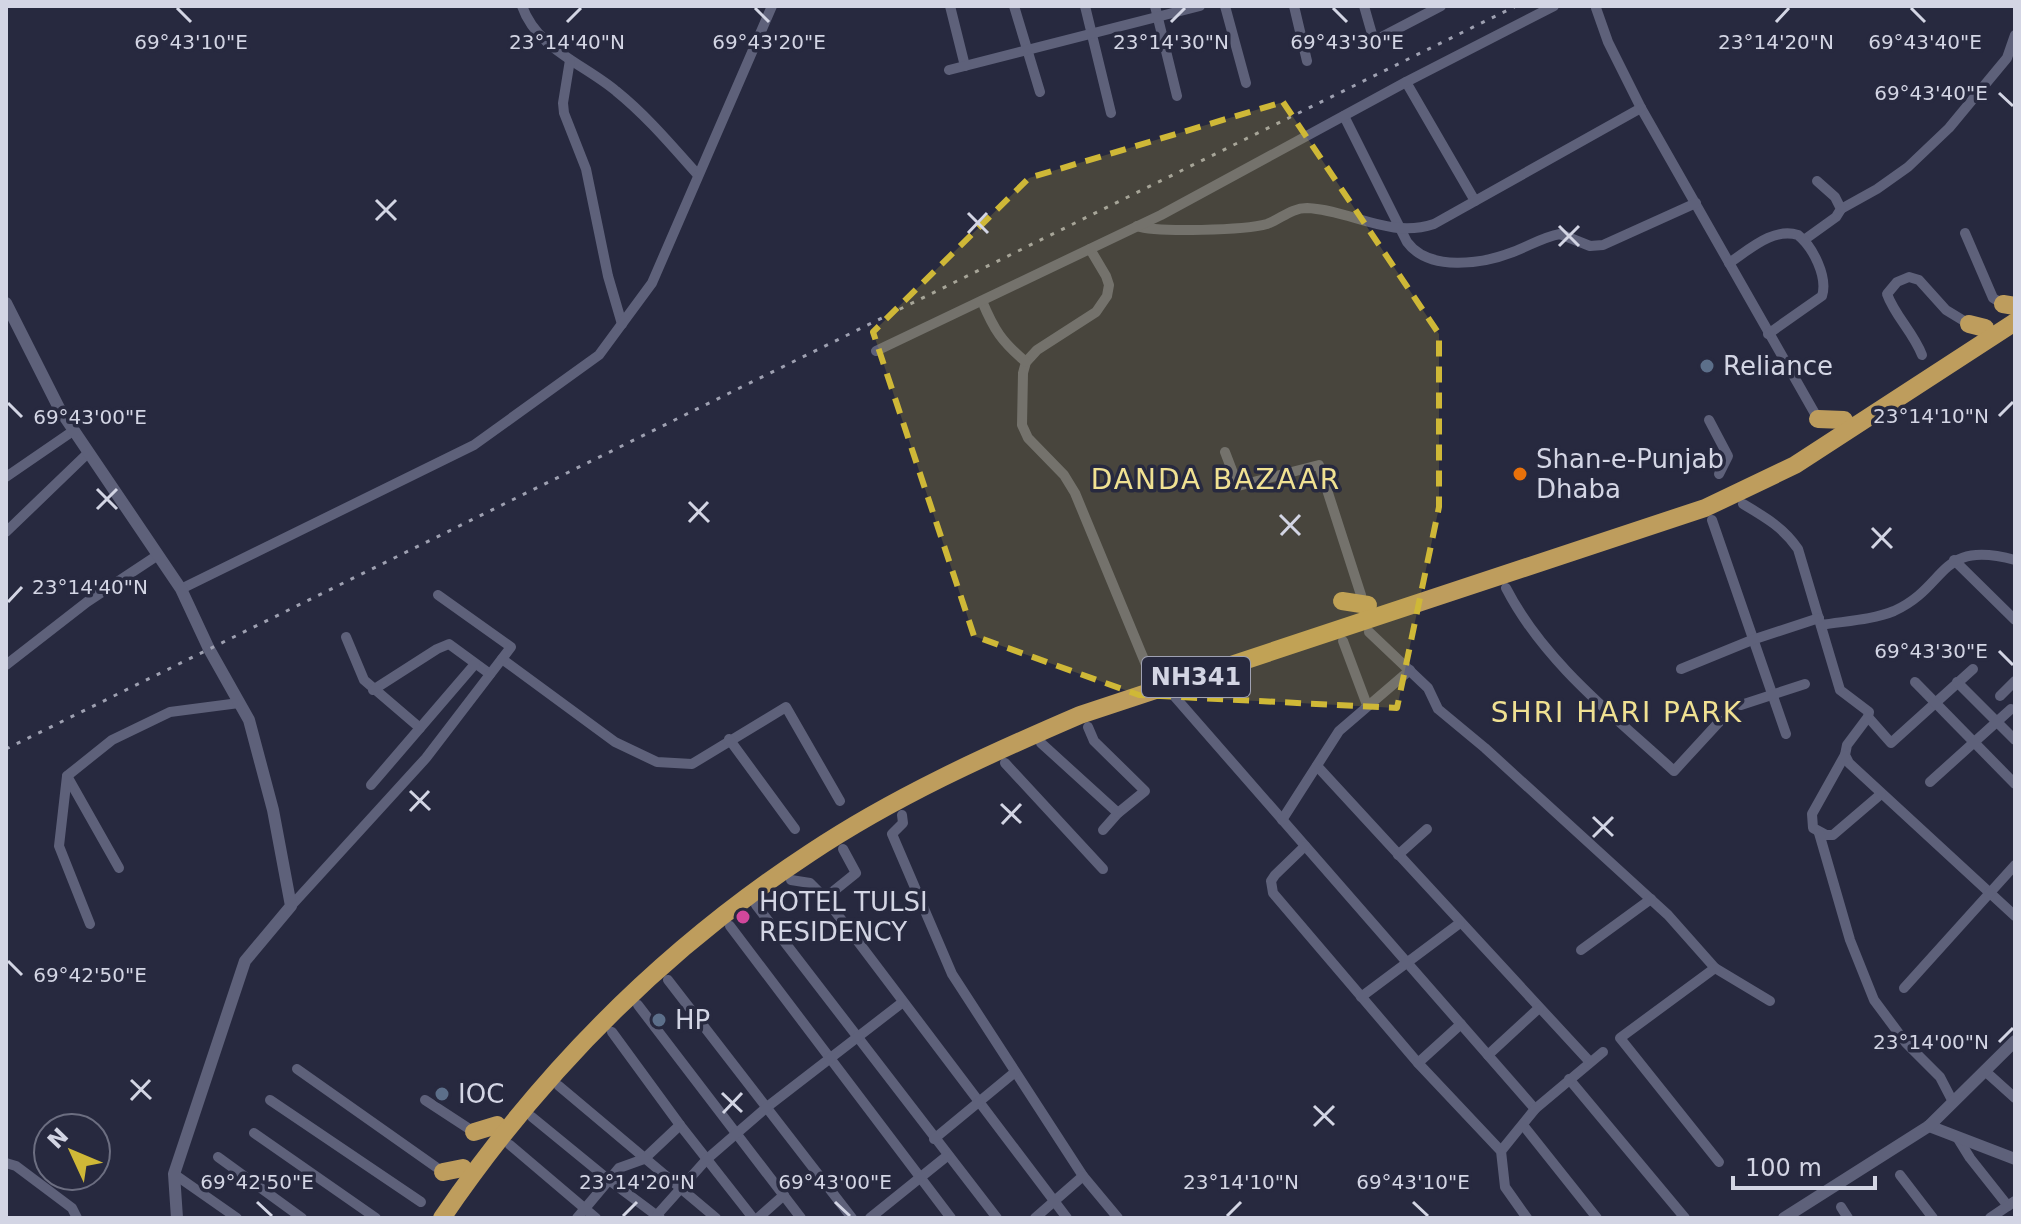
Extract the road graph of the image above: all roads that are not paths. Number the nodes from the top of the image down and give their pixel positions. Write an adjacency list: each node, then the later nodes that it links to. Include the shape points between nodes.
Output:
1 (522, 6): 17 (street, via 532,27)
2 (772, 6): 28 (street)
3 (950, 6): 19 (street)
4 (1014, 6): 16 (street)
5 (1085, 6): 14 (street)
6 (1200, 6): 13 (street)
7 (1225, 6): 22 (street)
8 (1294, 6): 18 (street)
9 (1364, 6): 10 (street, via 1374,41)
10 (1441, 6)
11 (1554, 6): 21 (street)
12 (1595, 7): 25 (street)
13 (1156, 11): 14 (street); 24 (street)
14 (1092, 33): 16 (street); 26 (street)
15 (2015, 35): 32 (street, via 2007,58 1949,128 1908,167)
16 (1027, 50): 19 (street); 23 (street)
17 (570, 60): 28 (street, via 629,102); 43 (street, via 564,113 586,169)
18 (1307, 61)
19 (965, 66): 20 (street)
20 (949, 70)
21 (1406, 82): 27 (street); 30 (street)
22 (1246, 83)
23 (1040, 92)
24 (1177, 96)
25 (1641, 108): 30 (street); 31 (street)
26 (1111, 113)
27 (1344, 116): 33 (street); 34 (street)
28 (698, 175): 43 (street, via 652,283)
29 (1817, 181): 32 (street)
30 (1475, 201): 34 (street, via 1434,224)
31 (1696, 203): 34 (street, via 1603,245 1590,246 1560,234 1509,254 1457,263 1415,253); 38 (street)
32 (1841, 209): 36 (street)
33 (1137, 226): 34 (street, via 1161,231 1264,225 1302,208); 37 (street)
34 (1403, 229)
35 (1965, 233): 41 (street, via 1993,298)
36 (1804, 240): 38 (street, via 1780,233); 45 (street, via 1824,291)
37 (1090, 249): 39 (street); 48 (street, via 1106,276 1107,296 1096,312)
38 (1729, 263): 45 (street)
39 (982, 301): 46 (street); 48 (street, via 1001,340)
40 (6, 303): 52 (street)
41 (2009, 305)
42 (2015, 322): 58 (highway, NH341)
43 (622, 324): 64 (street, via 599,355 474,445)
44 (1977, 326): 47 (street, via 1946,310 1919,280 1897,282 1887,294)
45 (1768, 334): 49 (street)
46 (876, 351)
47 (1922, 355)
48 (1026, 362): 76 (street, via 1022,425 1075,493)
49 (1818, 419): 51 (highway)
50 (1709, 420): 55 (street, via 1728,456)
51 (1844, 420)
52 (73, 431): 54 (street); 56 (street)
53 (1225, 452): 66 (street, via 1238,486 1319,465)
54 (88, 453): 59 (street); 60 (street)
55 (1719, 474)
56 (6, 477)
57 (1743, 504): 69 (street, via 1789,535)
58 (1714, 514): 63 (highway, NH341); 72 (street)
59 (6, 532)
60 (158, 555): 64 (street); 75 (street)
61 (1954, 560): 62 (street, via 1982,553); 68 (street); 69 (street, via 1894,610)
62 (2015, 560)
63 (1505, 584): 70 (highway, NH341); 95 (street, via 1516,607 1566,670 1674,771)
64 (181, 589): 89 (street)
65 (438, 595): 73 (street, via 511,647)
66 (1365, 600): 67 (highway)
67 (1342, 601)
68 (2015, 620)
69 (1820, 622): 72 (street); 94 (street, via 1840,690 1869,712)
70 (1355, 632): 79 (street); 91 (street); 97 (highway, NH341)
71 (346, 637): 85 (street)
72 (1755, 639): 77 (street); 86 (street)
73 (502, 659): 80 (street); 100 (street, via 615,742 657,762 692,764)
74 (475, 664): 80 (street); 85 (street, via 449,644); 98 (street)
75 (6, 665)
76 (1147, 667)
77 (1681, 669)
78 (1973, 669): 83 (street)
79 (1410, 670): 91 (street); 130 (street, via 1428,688 1438,709)
80 (490, 674): 132 (street, via 426,758)
81 (2015, 681): 87 (street)
82 (1915, 682): 90 (street)
83 (1957, 682): 90 (street); 96 (street)
84 (1805, 684): 86 (street)
85 (373, 690): 98 (street)
86 (1773, 693): 92 (street); 99 (street)
87 (2000, 696)
88 (1175, 697): 115 (street)
89 (239, 703): 107 (street, via 170,712 112,740); 132 (street, via 249,720 273,810)
90 (1936, 703): 94 (street, via 1891,743); 103 (street)
91 (1367, 705): 106 (street, via 1339,731)
92 (1741, 705)
93 (2011, 709): 96 (street)
94 (1868, 717): 104 (street)
95 (1720, 721)
96 (1997, 721): 101 (street); 103 (street)
97 (1079, 723): 113 (street, via 1145,791); 121 (highway, NH341, via 933,782)
98 (420, 728): 110 (street)
99 (1786, 734)
100 (729, 739): 112 (street, via 786,707); 116 (street)
101 (2015, 740)
102 (1041, 743): 113 (street)
103 (1975, 743): 108 (street); 109 (street)
104 (1845, 755): 111 (street); 120 (street, via 1812,814)
105 (1005, 763): 126 (street)
106 (1317, 766): 115 (street); 123 (street)
107 (67, 776): 125 (street); 136 (street, via 59,846)
108 (1930, 782)
109 (2015, 784)
110 (371, 785)
111 (1881, 794): 120 (street, via 1833,835); 128 (street)
112 (840, 801)
113 (1118, 813): 119 (street)
114 (902, 815): 158 (street, via 903,823 892,834 952,974)
115 (1282, 820): 122 (street)
116 (795, 829)
117 (1427, 829): 123 (street)
118 (875, 830): 121 (highway, NH341)
119 (1103, 830)
120 (1819, 833): 165 (street, via 1850,940 1874,1000 1940,1077)
121 (842, 841): 129 (street, via 856,873); 134 (highway, NH341)
122 (1305, 846): 138 (street); 142 (street, via 1275,875 1271,888)
123 (1398, 855): 135 (street)
124 (2015, 865): 128 (street)
125 (119, 868)
126 (1103, 869)
127 (791, 880): 129 (street, via 810,883)
128 (1989, 892): 133 (street); 141 (street)
129 (825, 898): 144 (street)
130 (1651, 899): 137 (street); 139 (street)
131 (756, 905): 134 (highway, NH341); 149 (street)
132 (291, 906): 189 (street, via 245,961)
133 (2015, 916)
134 (728, 919): 153 (street); 188 (highway, NH341, via 643,983 595,1029)
135 (1460, 923): 138 (street); 146 (street)
136 (90, 924)
137 (1581, 950)
138 (1408, 964): 142 (street); 147 (street)
139 (1715, 968): 143 (street); 185 (street, via 1620,1038)
140 (668, 980): 166 (street)
141 (1904, 988)
142 (1361, 997): 155 (street)
143 (1770, 1001)
144 (903, 1002): 149 (street); 164 (street)
145 (638, 1005): 175 (street)
146 (1539, 1008): 152 (street); 154 (street)
147 (1461, 1024): 152 (street); 155 (street)
148 (612, 1032): 170 (street)
149 (858, 1037): 153 (street); 177 (street)
150 (2013, 1047): 157 (street)
151 (1603, 1052): 154 (street)
152 (1488, 1055): 167 (street)
153 (832, 1058): 166 (street); 192 (street)
154 (1589, 1061): 159 (street)
155 (1418, 1063): 179 (street)
156 (297, 1069): 187 (street)
157 (1985, 1071): 161 (street); 165 (street)
158 (1015, 1072): 164 (street); 191 (street)
159 (1569, 1079): 167 (street); 221 (street)
160 (559, 1086): 182 (street)
161 (2015, 1098)
162 (270, 1100): 196 (street)
163 (425, 1100): 173 (street)
164 (978, 1101): 177 (street); 197 (street)
165 (1953, 1102): 172 (street)
166 (767, 1107): 175 (street); 213 (street)
167 (1535, 1109): 171 (street)
168 (532, 1117): 193 (street)
169 (497, 1125): 173 (highway)
170 (680, 1125): 182 (street); 183 (street)
171 (1523, 1125): 179 (street); 220 (street)
172 (1929, 1126): 176 (street); 222 (street)
173 (474, 1132)
174 (254, 1133): 207 (street)
175 (735, 1134): 183 (street); 195 (street)
176 (1957, 1137): 184 (street); 198 (street)
177 (934, 1139): 180 (street)
178 (510, 1145): 200 (street)
179 (1501, 1151): 219 (street, via 1505,1187)
180 (947, 1156): 192 (street); 215 (street)
181 (218, 1157): 206 (street)
182 (644, 1159): 193 (street, via 619,1168); 194 (street)
183 (707, 1159): 194 (street); 211 (street)
184 (2015, 1159)
185 (1719, 1162)
186 (6, 1163): 203 (street, via 72,1208)
187 (443, 1172): 188 (highway)
188 (466, 1173): 208 (highway, NH341)
189 (174, 1174): 204 (street); 205 (street)
190 (1900, 1175): 224 (street)
191 (1083, 1176): 197 (street); 218 (street)
192 (919, 1179): 202 (street); 214 (street)
193 (609, 1180): 200 (street); 201 (street)
194 (679, 1189): 201 (street); 210 (street)
195 (784, 1195): 211 (street); 212 (street)
196 (421, 1202)
197 (1054, 1202): 216 (street); 217 (street)
198 (2011, 1203): 225 (street)
199 (1841, 1207): 223 (street)
200 (581, 1214): 209 (street)
201 (659, 1217)
202 (872, 1217)
203 (77, 1218)
204 (177, 1218)
205 (237, 1218)
206 (302, 1218)
207 (376, 1218)
208 (442, 1218)
209 (596, 1218)
210 (716, 1218)
211 (756, 1218)
212 (801, 1218)
213 (852, 1218)
214 (951, 1218)
215 (997, 1218)
216 (1035, 1218)
217 (1067, 1218)
218 (1118, 1218)
219 (1527, 1218)
220 (1597, 1218)
221 (1685, 1218)
222 (1784, 1218)
223 (1848, 1218)
224 (1933, 1218)
225 (1990, 1218)

